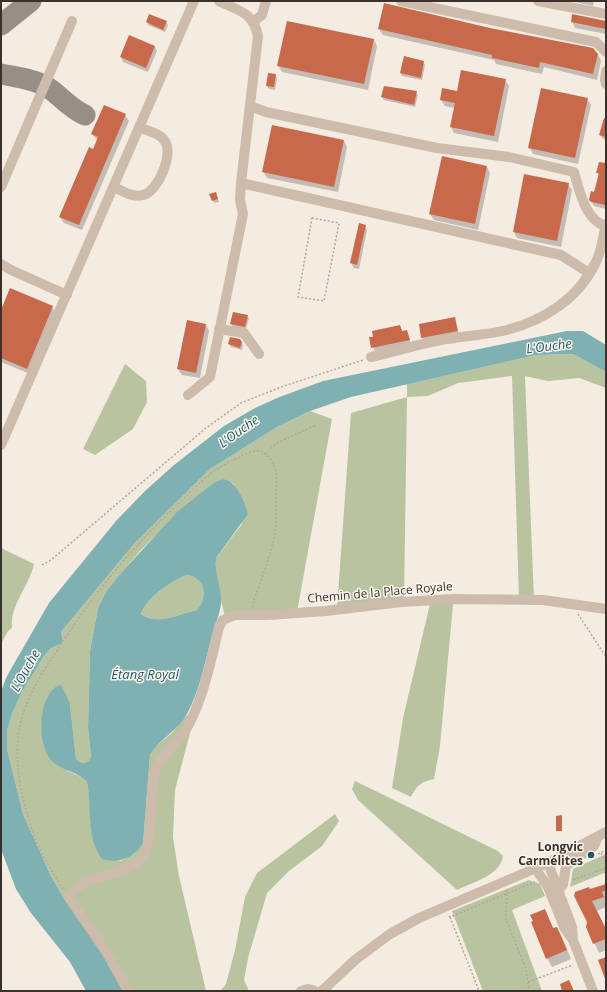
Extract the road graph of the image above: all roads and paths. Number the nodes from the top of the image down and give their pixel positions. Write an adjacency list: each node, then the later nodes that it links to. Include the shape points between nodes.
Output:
1 (194, 1): 13 (street)
2 (219, 1): 8 (street, via 250,16)
3 (266, 1): 8 (street, via 262,15)
4 (401, 1): 9 (street, via 596,42)
5 (543, 1): 6 (street)
6 (606, 14)
7 (72, 21): 15 (street)
8 (254, 22): 12 (street, via 258,36)
9 (606, 52)
10 (606, 71): 11 (street)
11 (606, 84)
12 (250, 106): 14 (street); 17 (street, via 266,112 437,148 510,156 574,172 579,192 591,215 600,224)
13 (139, 127): 16 (street); 16 (street, via 165,141 168,157 156,185 147,194 136,196)
14 (241, 183): 20 (street, via 561,255); 22 (street, via 240,200 243,214)
15 (1, 187)
16 (114, 187): 21 (street)
17 (606, 225): 20 (street, via 596,262)
18 (305, 258): 18 (path, via 312,218 338,223 324,301 298,297)
19 (1, 264): 21 (street)
20 (589, 273): 24 (street, via 561,306 540,318 507,330 440,340)
21 (67, 295): 27 (street)
22 (218, 329): 23 (street, via 244,333); 25 (street, via 210,377)
23 (259, 354)
24 (370, 357): 29 (path, via 281,387 241,404 217,420)
25 (188, 395)
26 (316, 424): 28 (path, via 277,443)
27 (1, 445)
28 (265, 454): 32 (path, via 273,462 276,470 275,531 256,592); 42 (path, via 261,451 246,454 207,475 137,544 102,586 63,640 29,699 19,726 17,742 21,779 36,839 47,864)
29 (42, 565)
30 (570, 603): 31 (street, Chemin de la Place Royale); 32 (street, Chemin de la Place Royale, via 454,599); 33 (path)
31 (606, 609)
32 (252, 615): 42 (street, Chemin de la Place Royale, via 228,616 219,627 201,694 188,725 183,735 163,756 157,768 143,854 122,871 81,884)
33 (606, 658)
34 (602, 834): 37 (street); 41 (street, via 594,846 566,866 563,885)
35 (601, 853): 36 (path)
36 (606, 862)
37 (548, 863): 38 (street); 41 (street)
38 (535, 868): 43 (street); 45 (street, via 548,887 564,928)
39 (606, 868): 40 (path)
40 (569, 882)
41 (558, 890): 45 (street, via 572,927)
42 (68, 896): 48 (street, via 107,953)
43 (445, 906): 44 (path); 51 (street, via 380,941)
44 (450, 917): 47 (path, via 507,894 504,910 506,919 526,969); 52 (path)
45 (573, 940): 46 (street)
46 (581, 962): 47 (path); 54 (street)
47 (528, 982): 53 (path)
48 (128, 991)
49 (301, 991): 50 (street)
50 (315, 991)
51 (322, 991)
52 (479, 991)
53 (529, 991)
54 (593, 991)

